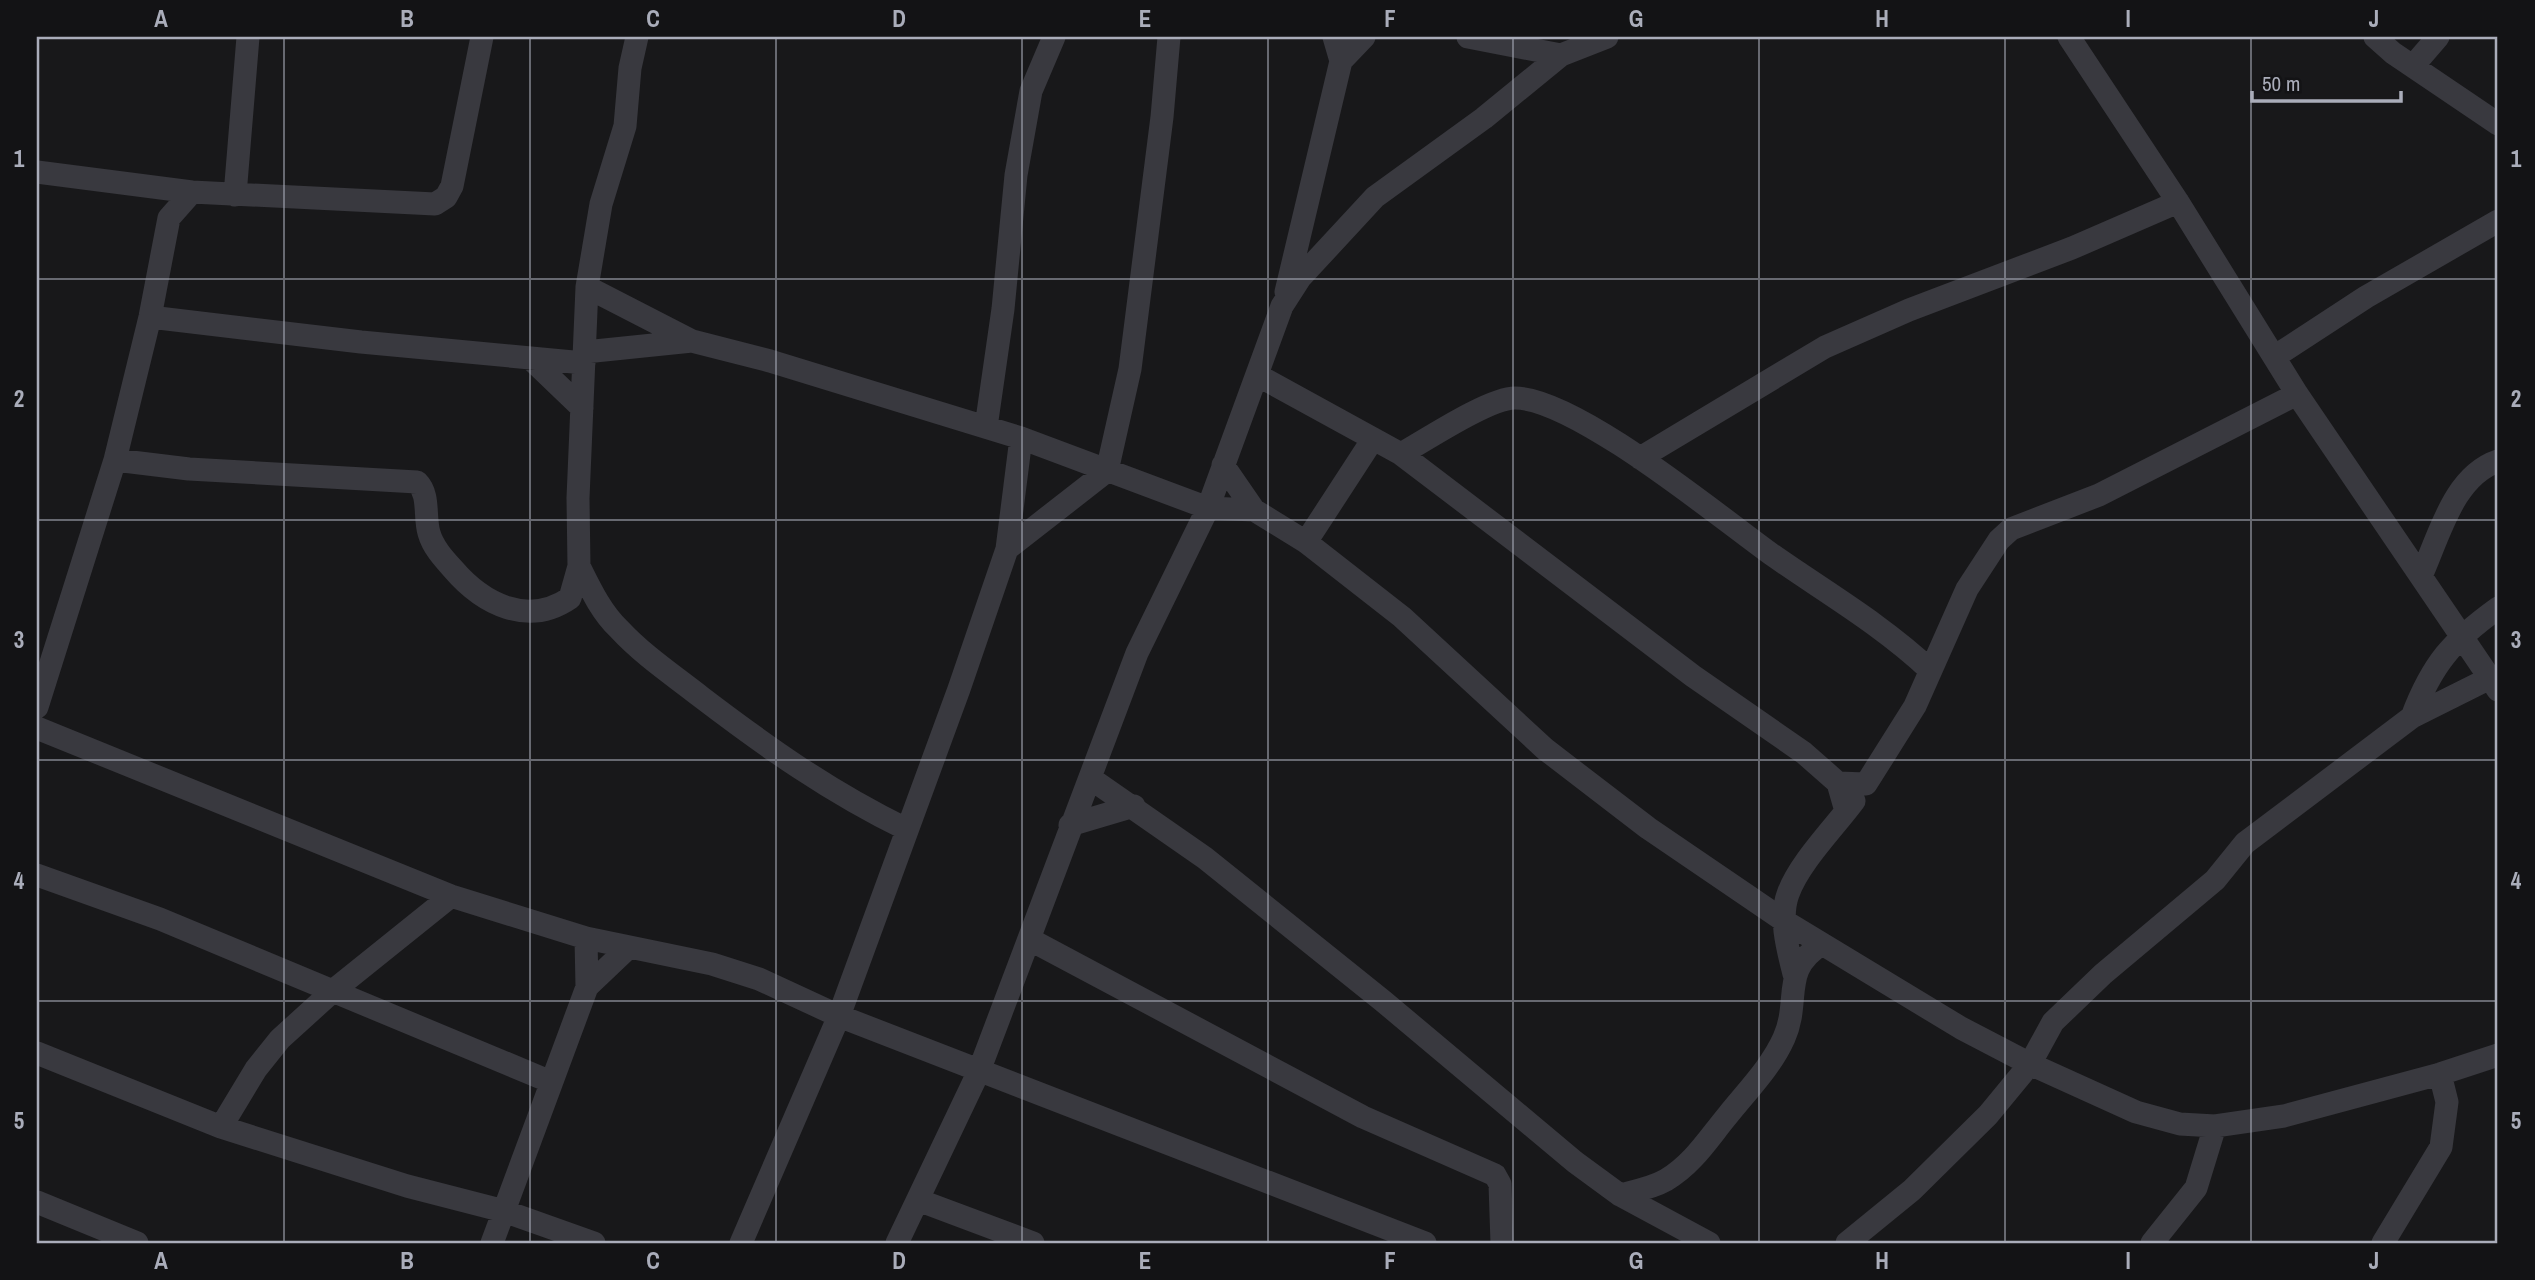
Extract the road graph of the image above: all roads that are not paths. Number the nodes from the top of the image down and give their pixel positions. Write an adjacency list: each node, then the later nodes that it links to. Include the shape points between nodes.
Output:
1 (248, 37): 20 (street)
2 (482, 37): 20 (street, via 446,197 435,204 413,205)
3 (637, 37): 24 (street, via 625,126 601,204)
4 (1054, 37): 34 (street, via 1031,91 1016,175)
5 (1169, 37): 42 (street, via 1130,369)
6 (1334, 37): 14 (street)
7 (1364, 37): 14 (street)
8 (1468, 37): 13 (street)
9 (1607, 37): 13 (street)
10 (2069, 37): 21 (street)
11 (2375, 37): 15 (street)
12 (2438, 37): 15 (street)
13 (1561, 55): 25 (street, via 1375,197 1300,278)
14 (1341, 61): 25 (street)
15 (2413, 66): 16 (street)
16 (2498, 124)
17 (37, 172): 18 (street)
18 (158, 188): 19 (street); 22 (street)
19 (192, 192): 20 (street); 22 (street)
20 (236, 195)
21 (2178, 202): 28 (street); 38 (street, via 1825,347)
22 (169, 218): 26 (street)
23 (2498, 221): 28 (street, via 2366,297)
24 (587, 287): 27 (street); 29 (street)
25 (1282, 306): 31 (street)
26 (150, 317): 30 (street); 39 (street)
27 (692, 341): 29 (street); 34 (street)
28 (2274, 357): 32 (street)
29 (585, 358): 30 (street); 33 (street)
30 (532, 360): 33 (street)
31 (1256, 375): 36 (street); 41 (street)
32 (2297, 394): 48 (street); 51 (street, via 2099,495 2011,529 1968,589)
33 (582, 408): 47 (street)
34 (986, 427): 35 (street)
35 (1021, 438): 42 (street); 46 (street)
36 (1373, 439): 37 (street); 45 (street)
37 (1401, 454): 38 (street, via 1511,398 1535,399 1557,409); 57 (street, via 1693,677 1804,752)
38 (1640, 458): 51 (street, via 1818,587 1893,635)
39 (115, 460): 47 (street, via 189,469 417,482 423,489 436,550 473,590 508,608 539,612 559,606 570,598); 53 (street)
40 (2498, 461): 48 (street, via 2470,478 2457,496)
41 (1223, 465): 43 (street); 44 (street)
42 (1107, 471): 43 (street); 46 (street)
43 (1208, 508): 44 (street); 56 (street, via 1137,653)
44 (1254, 510): 45 (street)
45 (1306, 542): 65 (street, via 1402,617 1545,749 1648,828)
46 (1007, 549): 62 (street)
47 (579, 566): 62 (street, via 617,628 651,658 804,774)
48 (2421, 576): 50 (street)
49 (2498, 608): 50 (street)
50 (2460, 635): 52 (street); 54 (street, via 2428,676)
51 (1930, 670): 58 (street, via 1915,706)
52 (2494, 684): 54 (street)
53 (37, 707)
54 (2412, 717): 76 (street, via 2245,843 2216,880 2053,1022)
55 (37, 727): 64 (street)
56 (1090, 778): 59 (street); 61 (street)
57 (1839, 783): 58 (street); 60 (street)
58 (1866, 784): 60 (street)
59 (1134, 806): 61 (street); 82 (street, via 1383,1000)
60 (1846, 811): 65 (street, via 1797,874 1787,896)
61 (1070, 825): 67 (street)
62 (906, 829): 73 (street)
63 (37, 875): 72 (street)
64 (451, 896): 66 (street); 72 (street)
65 (1786, 922): 68 (street); 70 (street)
66 (586, 938): 69 (street); 71 (street)
67 (1029, 939): 77 (street); 94 (street, via 1363,1117 1495,1175 1500,1184)
68 (1822, 944): 70 (street, via 1809,952); 76 (street)
69 (628, 949): 71 (street); 73 (street, via 712,964 760,979)
70 (1794, 974): 82 (street, via 1787,1031 1755,1084 1685,1167 1664,1181)
71 (587, 986): 79 (street)
72 (334, 990): 79 (street); 81 (street, via 280,1039)
73 (839, 1016): 77 (street); 90 (street)
74 (37, 1053): 81 (street)
75 (2498, 1055): 78 (street)
76 (2030, 1064): 80 (street, via 2136,1112 2180,1124); 96 (street, via 1988,1115 1912,1190)
77 (979, 1071): 83 (street); 93 (street)
78 (2440, 1074): 80 (street, via 2284,1116); 86 (street, via 2447,1102 2441,1147)
79 (551, 1082): 85 (street)
80 (2215, 1126): 97 (street, via 2196,1188)
81 (221, 1127): 85 (street, via 407,1186)
82 (1620, 1195): 95 (street)
83 (918, 1200): 91 (street); 92 (street)
84 (37, 1202): 87 (street)
85 (504, 1211): 88 (street); 89 (street)
86 (2392, 1239)
87 (137, 1243)
88 (492, 1243)
89 (594, 1243)
90 (741, 1243)
91 (897, 1243)
92 (1033, 1243)
93 (1425, 1243)
94 (1502, 1243)
95 (1709, 1243)
96 (1847, 1243)
97 (2152, 1243)

